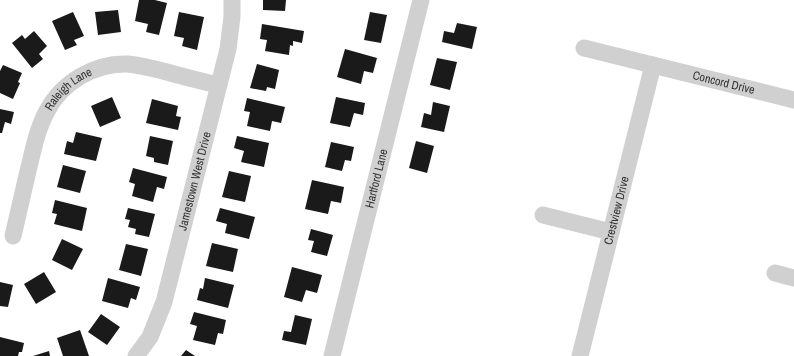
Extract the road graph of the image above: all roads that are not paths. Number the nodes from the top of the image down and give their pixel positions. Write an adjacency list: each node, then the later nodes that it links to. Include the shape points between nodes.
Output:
1 (232, 0): 5 (street, Jamestown West Drive, via 230,35)
2 (421, 0): 13 (street, Hartford Lane)
3 (584, 48): 4 (street, Concord Drive)
4 (653, 65): 6 (street, Concord Drive); 8 (street, Crestview Drive)
5 (218, 85): 9 (street, Raleigh Lane, via 127,64 97,69 70,83 52,102 42,120); 12 (street, Jamestown West Drive, via 164,302 150,337)
6 (794, 100)
7 (543, 215): 8 (street)
8 (611, 232): 14 (street, Crestview Drive)
9 (13, 236)
10 (775, 273): 11 (street)
11 (794, 278)
12 (136, 356)
13 (332, 356)
14 (580, 356)

